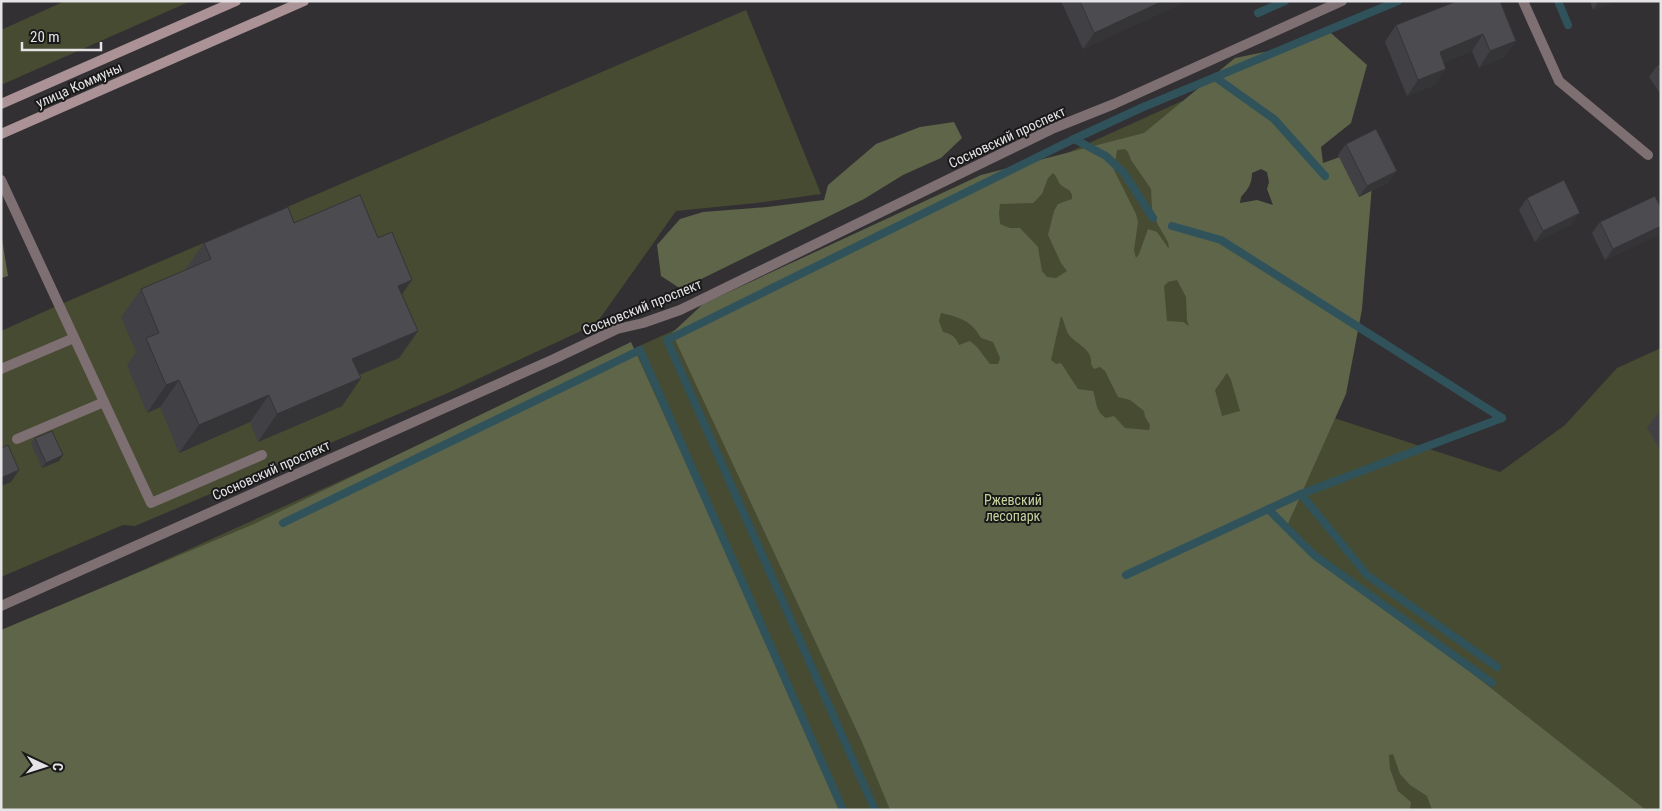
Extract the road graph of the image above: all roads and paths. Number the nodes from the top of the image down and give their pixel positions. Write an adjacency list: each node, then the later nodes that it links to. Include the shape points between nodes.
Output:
1 (236, 1): 5 (main road, улица Коммуны)
2 (304, 1): 6 (main road, улица Коммуны)
3 (1342, 1): 14 (street, Сосновский проспект, via 1054,128 680,310 617,329)
4 (1523, 1): 7 (street, via 1558,81)
5 (1, 104)
6 (1, 134)
7 (1648, 155)
8 (1, 180): 9 (street)
9 (74, 338): 10 (street); 11 (street)
10 (1, 369)
11 (104, 402): 12 (street); 13 (street, via 151,503)
12 (17, 438)
13 (262, 456)
14 (1, 606)

